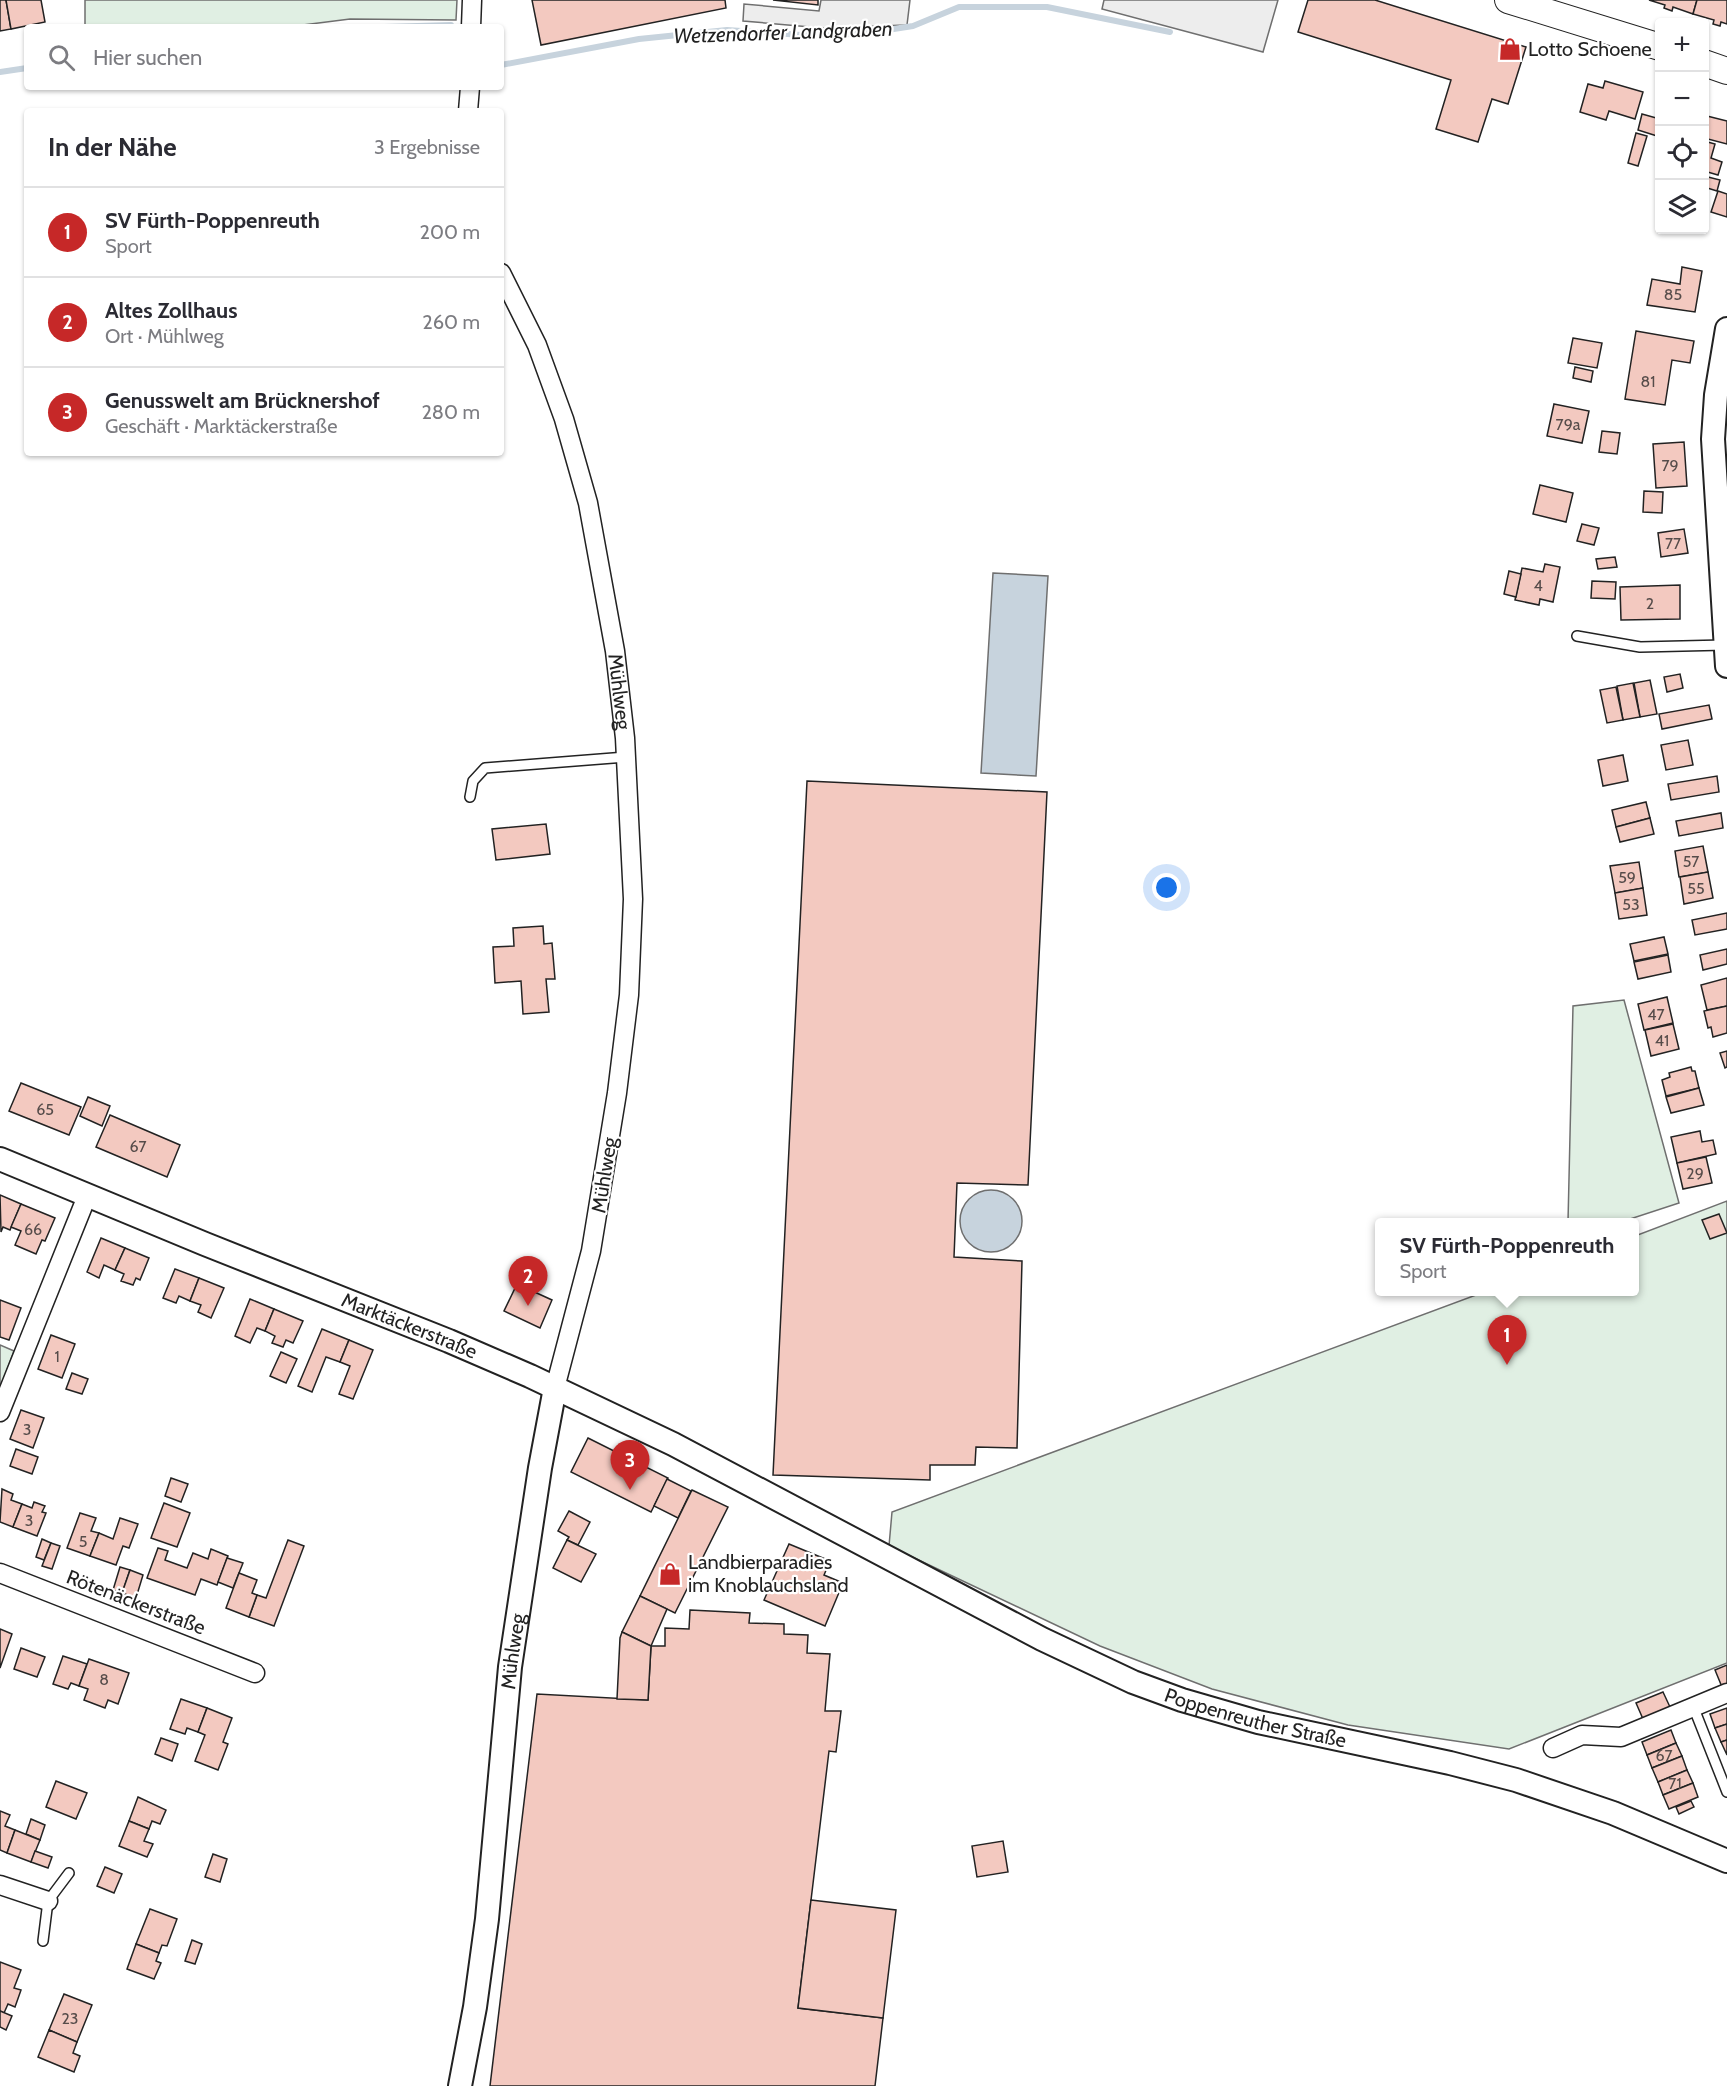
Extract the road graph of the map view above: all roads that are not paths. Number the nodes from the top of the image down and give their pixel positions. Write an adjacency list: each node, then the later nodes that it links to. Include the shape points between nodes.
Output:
1 (472, 0): 4 (street)
2 (1508, 0): 3 (main road)
3 (1567, 10): 5 (main road, via 1595,28)
4 (471, 24)
5 (1655, 46)
6 (1709, 65): 7 (main road)
7 (1727, 71)
8 (470, 90): 9 (street)
9 (468, 108)
10 (504, 279): 14 (street, Mühlweg, via 537,345 564,418 588,503 615,651)
11 (1727, 329): 13 (street, via 1713,440)
12 (1577, 636): 13 (lane)
13 (1726, 655)
14 (626, 757): 15 (lane, via 485,768 473,781); 18 (street, Mühlweg, via 633,899 629,995 591,1251)
15 (470, 797)
16 (0, 1159): 17 (street, Marktäckerstraße)
17 (87, 1196): 18 (street, Marktäckerstraße, via 449,1341); 19 (street)
18 (555, 1388): 20 (street, Marktäckerstraße); 32 (street, Mühlweg, via 510,1667 487,1919)
19 (0, 1412)
20 (808, 1515): 27 (street, Poppenreuther Straße, via 1042,1639 1158,1692 1274,1726 1516,1780 1613,1814)
21 (0, 1573): 22 (street, Rötenäckerstraße)
22 (255, 1673)
23 (1727, 1693): 24 (street)
24 (1693, 1706): 25 (street, via 1621,1737 1582,1735); 26 (lane)
25 (1553, 1748)
26 (1727, 1792)
27 (1727, 1861)
28 (69, 1873): 30 (lane)
29 (0, 1885): 30 (street)
30 (48, 1901): 31 (lane)
31 (43, 1941)
32 (460, 2086)

